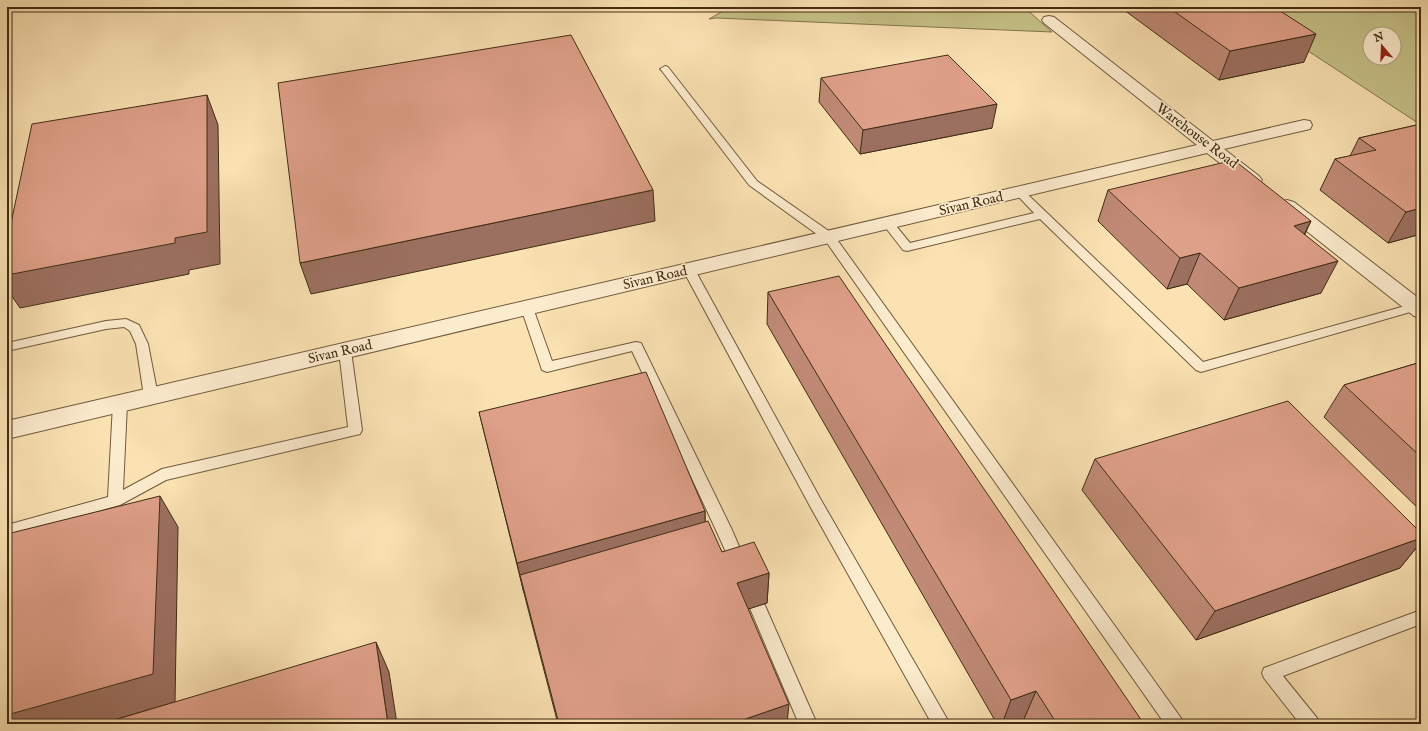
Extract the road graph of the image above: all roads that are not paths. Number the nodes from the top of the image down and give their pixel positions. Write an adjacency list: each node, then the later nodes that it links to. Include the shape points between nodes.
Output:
1 (1049, 20): 4 (street, Warehouse Road)
2 (665, 69): 8 (lane, via 753,183)
3 (1304, 125): 4 (street, Sivan Road)
4 (1212, 147): 5 (street, Sivan Road); 11 (street, Warehouse Road)
5 (1019, 192): 6 (lane); 7 (street, Sivan Road)
6 (1042, 215): 7 (lane, via 907,247); 11 (lane, via 1202,367)
7 (888, 223): 8 (street, Sivan Road)
8 (829, 237): 9 (street, Sivan Road); 24 (lane)
9 (689, 270): 10 (street, Sivan Road); 23 (lane, via 816,504)
10 (527, 308): 13 (street, Sivan Road); 19 (lane, via 547,367 636,346 721,523)
11 (1418, 309)
12 (7, 346): 14 (lane, via 126,323 135,328 142,344)
13 (344, 351): 14 (street, Sivan Road); 17 (lane, via 355,430 162,475)
14 (151, 396): 15 (street, Sivan Road)
15 (120, 404): 16 (street, Sivan Road); 17 (lane)
16 (7, 430)
17 (115, 501): 18 (lane)
18 (7, 531)
19 (743, 576)
20 (757, 606): 22 (lane)
21 (1421, 617): 25 (lane, via 1270,673)
22 (808, 724)
23 (941, 724)
24 (1175, 724)
25 (1311, 724)

